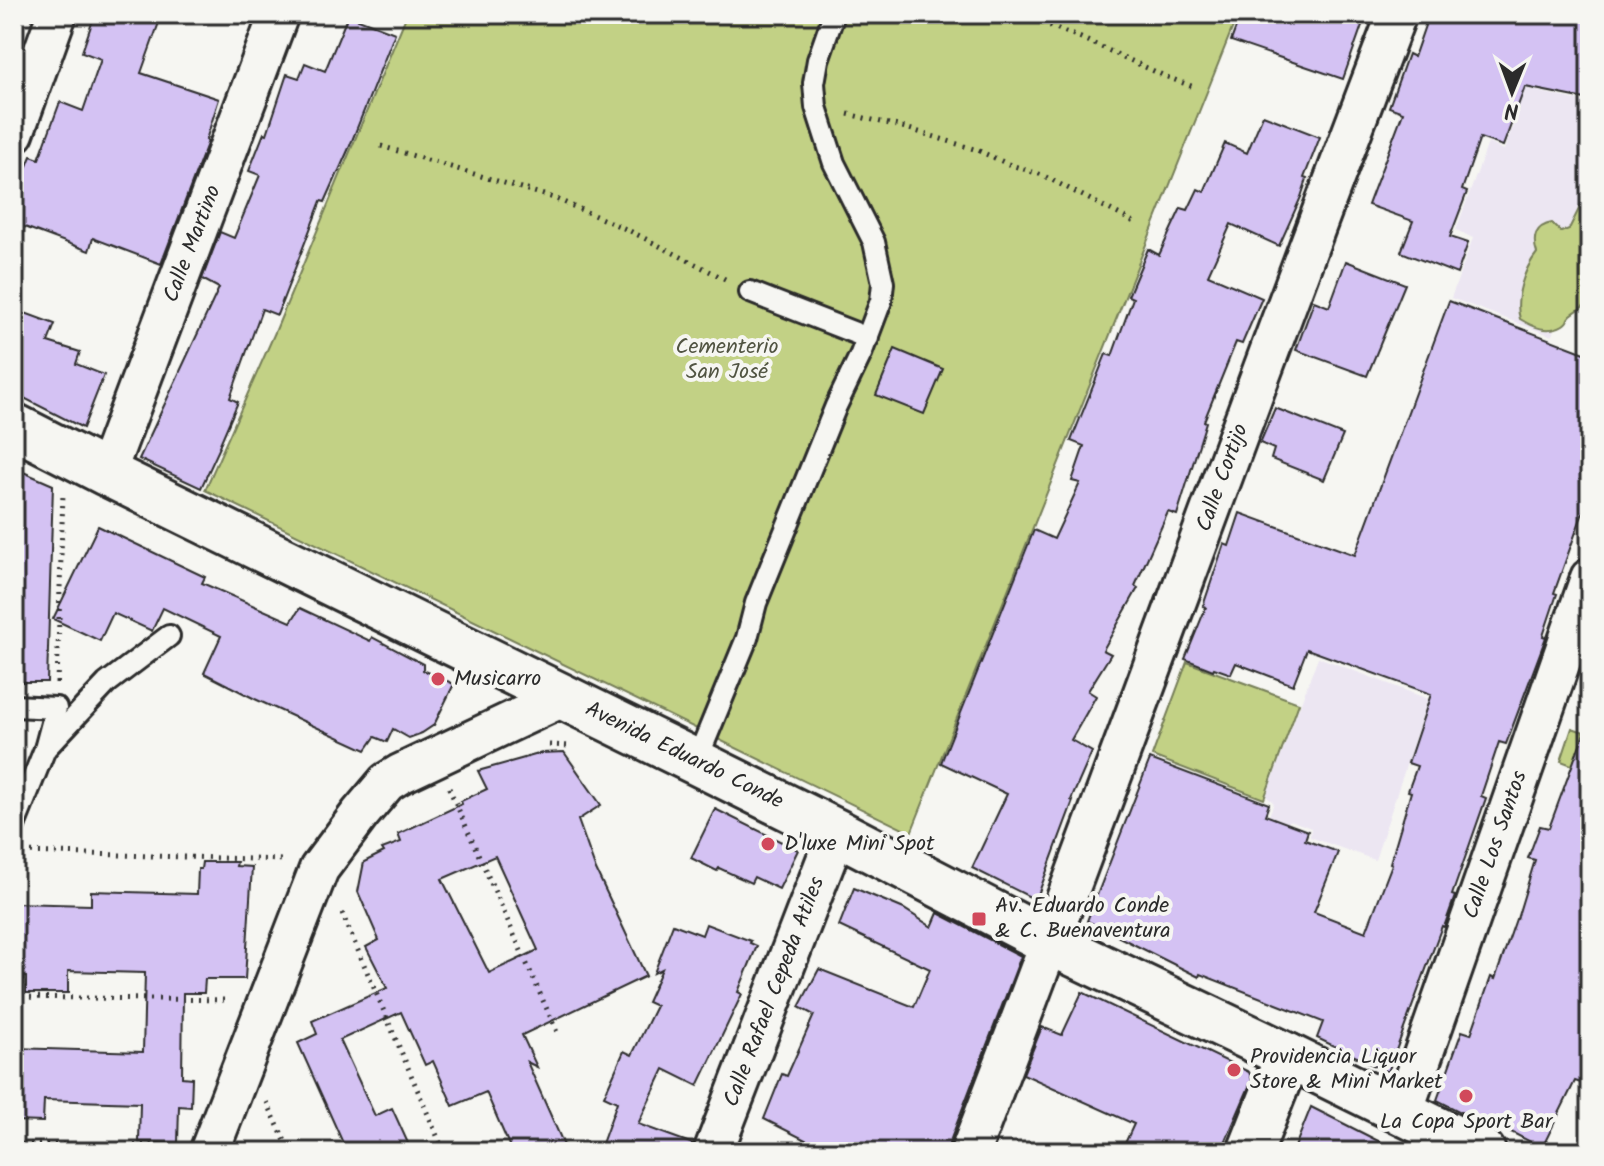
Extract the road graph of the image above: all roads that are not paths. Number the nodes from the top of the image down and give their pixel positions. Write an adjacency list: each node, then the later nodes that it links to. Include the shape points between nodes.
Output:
1 (57, 14): 5 (street)
2 (279, 14): 9 (street, Calle Martino)
3 (834, 14): 7 (lane, via 818,60 816,107 834,163 874,242 883,283)
4 (1397, 14): 18 (street, Calle Cortijo)
5 (14, 133)
6 (750, 292): 7 (lane)
7 (868, 338): 15 (lane, via 756,603)
8 (14, 426): 9 (street, Avenida Eduardo Conde)
9 (106, 473): 12 (street, Avenida Eduardo Conde)
10 (1590, 578): 20 (street, Calle Los Santos)
11 (169, 636): 14 (lane, via 107,683)
12 (563, 697): 15 (street, Avenida Eduardo Conde); 21 (street, via 400,774 354,821 319,869)
13 (14, 706): 14 (lane, via 56,708)
14 (45, 749): 16 (lane)
15 (696, 762): 17 (street, Avenida Eduardo Conde)
16 (14, 826)
17 (837, 832): 18 (street, Avenida Eduardo Conde); 22 (street, Calle Rafael Cepeda Atiles)
18 (1051, 943): 19 (street, Avenida Eduardo Conde); 23 (street, Calle Cortijo)
19 (1288, 1056): 20 (street, Avenida Eduardo Conde); 24 (street)
20 (1403, 1112): 25 (street, Avenida Eduardo Conde)
21 (193, 1149)
22 (713, 1152)
23 (970, 1152)
24 (1250, 1152)
25 (1483, 1152)

